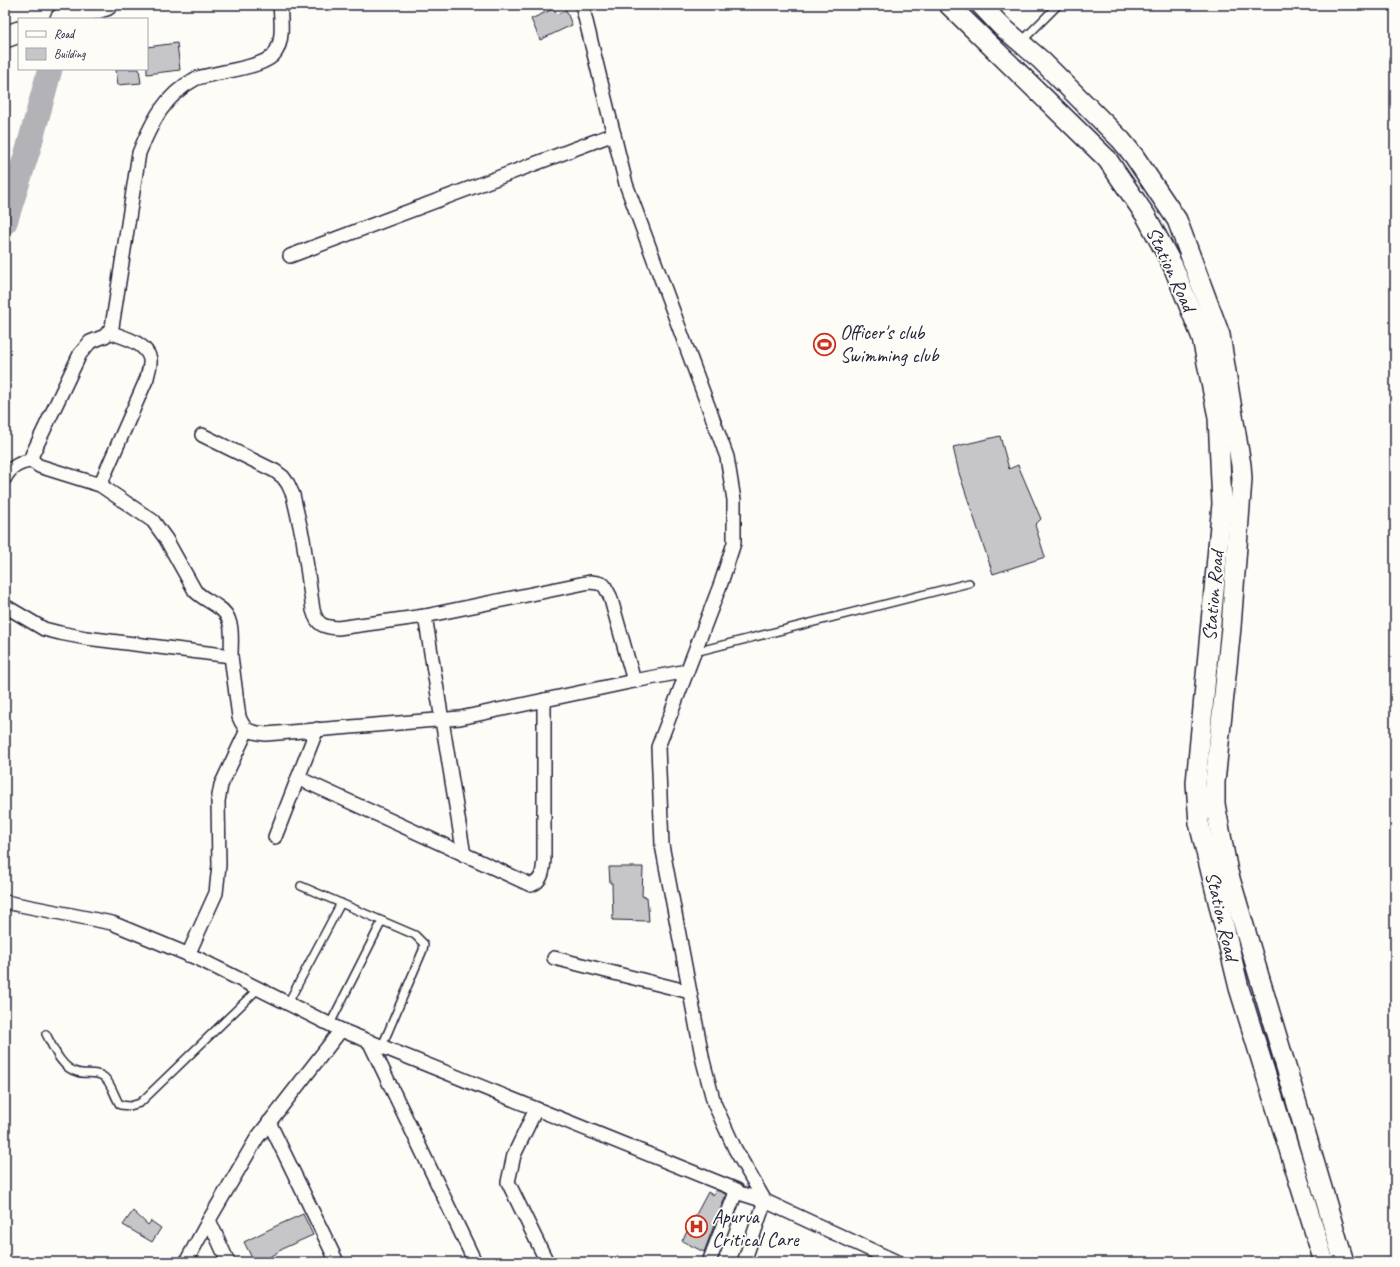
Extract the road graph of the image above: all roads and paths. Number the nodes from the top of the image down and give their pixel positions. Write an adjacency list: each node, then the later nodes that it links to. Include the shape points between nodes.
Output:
1 (106, 5): 7 (main road)
2 (280, 5): 11 (street, via 281,25 275,54 263,62 196,79 174,94 149,128 139,153 112,327)
3 (582, 5): 9 (street)
4 (948, 5): 16 (main road, Station Road, via 1107,159 1146,216 1173,266 1202,338 1218,418)
5 (981, 5): 8 (main road, Station Road)
6 (1058, 5): 8 (lane)
7 (64, 18)
8 (1020, 43): 17 (main road, Station Road, via 1128,148 1181,226 1220,335 1241,465)
9 (614, 134): 10 (street); 21 (street, via 626,184 727,457 734,500 734,544)
10 (290, 256)
11 (109, 332): 13 (street, via 90,342 80,354 32,455); 15 (street, via 143,348 150,360 150,366)
12 (202, 435): 20 (street, via 274,471 288,484 293,494 303,539 313,610 320,625 338,628)
13 (33, 461): 14 (street, via 18,464); 15 (street, via 39,466)
14 (5, 478)
15 (100, 485): 22 (street, via 153,521 195,591 200,597 224,611 231,626)
16 (1222, 504): 17 (main road); 30 (main road, Station Road, via 1196,783)
17 (1240, 505): 30 (main road, Station Road, via 1215,804)
18 (969, 583): 21 (lane)
19 (5, 606): 22 (street, via 44,629 60,633)
20 (425, 616): 24 (street, via 590,582 598,583 604,585 610,596); 26 (street)
21 (695, 652): 23 (street)
22 (232, 656): 28 (street, via 239,716)
23 (687, 671): 24 (street); 40 (street, via 658,747 662,846)
24 (634, 681): 25 (street)
25 (544, 700): 26 (street, via 460,718); 32 (street, via 544,859 541,877 536,884 531,885)
26 (443, 719): 27 (street); 32 (street)
27 (317, 729): 28 (street, via 266,734); 29 (street)
28 (247, 730): 37 (street, via 221,785 218,801 219,865 216,893)
29 (298, 778): 31 (street); 32 (street)
30 (1208, 820): 59 (main road, Station Road, via 1239,988); 60 (main road, Station Road, via 1228,872)
31 (275, 837)
32 (464, 855)
33 (301, 886): 35 (lane)
34 (5, 902): 37 (street, via 112,922)
35 (341, 903): 36 (lane); 41 (lane)
36 (382, 920): 42 (lane); 45 (lane, via 415,935 424,944)
37 (188, 955): 39 (street)
38 (554, 958): 40 (street)
39 (258, 989): 41 (street); 43 (lane, via 140,1103 130,1106 120,1105 104,1077 68,1068)
40 (690, 992): 49 (street, via 714,1103 735,1149)
41 (288, 1003): 42 (street)
42 (336, 1027): 44 (street); 47 (street)
43 (46, 1034)
44 (369, 1041): 45 (street); 54 (street)
45 (382, 1046): 46 (street)
46 (536, 1109): 48 (street, via 737,1190); 55 (street, via 514,1156 508,1182)
47 (270, 1122): 50 (street, via 257,1138); 53 (street)
48 (736, 1192): 49 (street); 56 (street)
49 (765, 1201): 57 (street); 58 (street)
50 (209, 1220): 51 (street); 52 (street)
51 (186, 1262)
52 (228, 1262)
53 (337, 1262)
54 (475, 1262)
55 (547, 1262)
56 (709, 1262)
57 (744, 1262)
58 (897, 1262)
59 (1324, 1262)
60 (1344, 1262)

